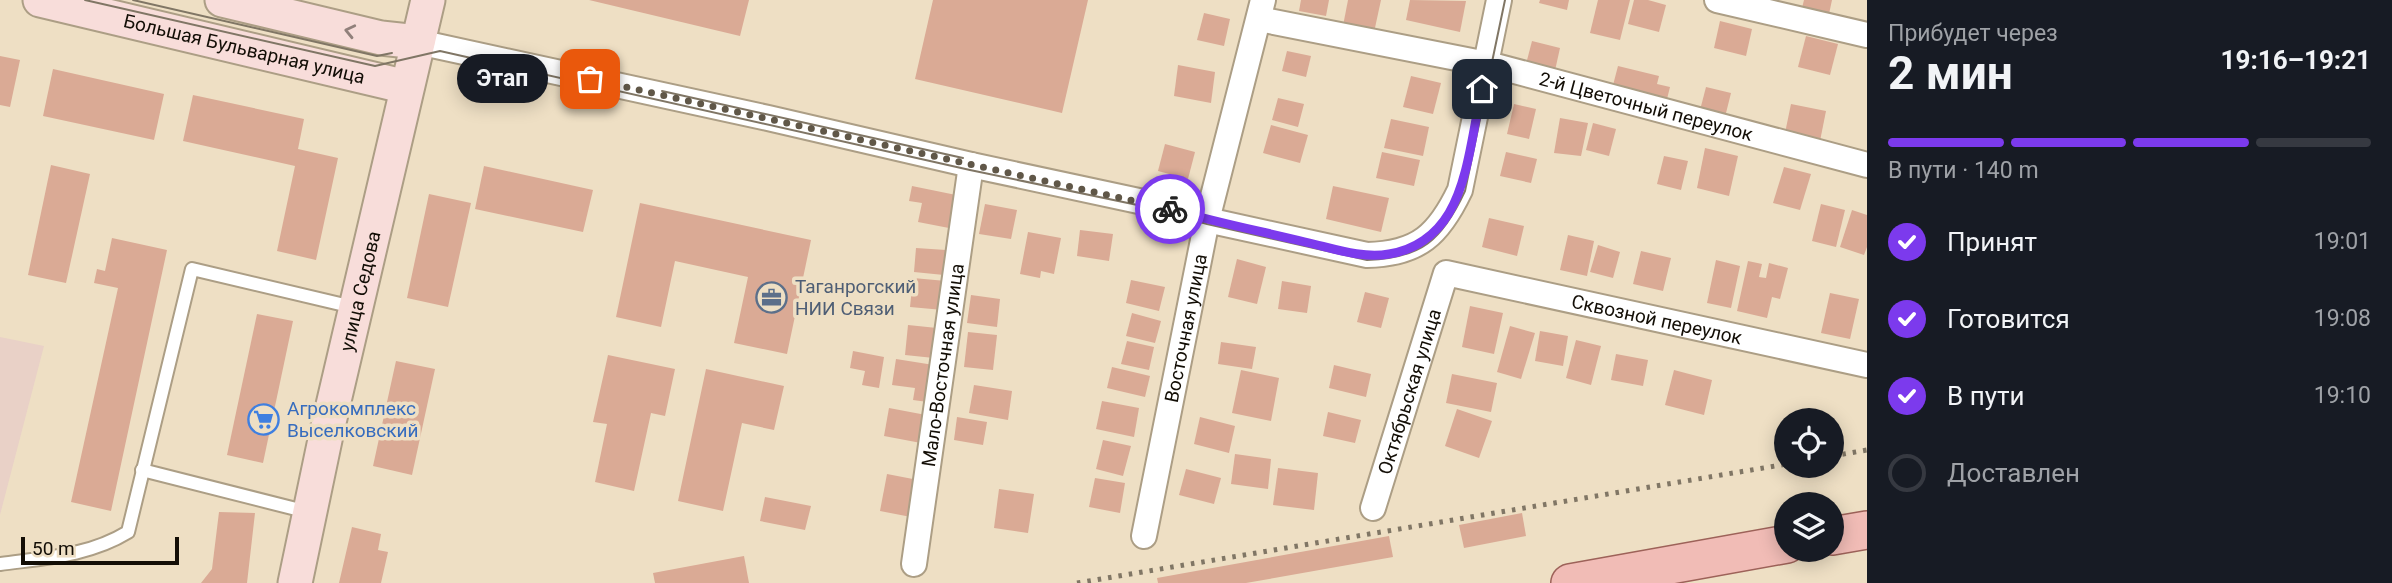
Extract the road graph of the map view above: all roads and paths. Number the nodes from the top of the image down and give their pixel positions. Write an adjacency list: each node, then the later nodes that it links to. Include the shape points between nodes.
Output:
1 (40, 0): 10 (main road, Большая Бульварная улица)
2 (222, 0): 8 (main road, one-way to 2, via 382,38)
3 (428, 0): 8 (main road, улица Седова)
4 (1499, 0): 9 (street)
5 (1717, 0): 7 (street)
6 (1261, 10): 9 (street, 2-й Цветочный переулок); 13 (street, Восточная улица)
7 (1867, 35)
8 (418, 42): 10 (main road, улица Седова); 12 (street)
9 (1487, 64): 11 (street, 2-й Цветочный переулок); 13 (street, via 1460,190 1437,230 1420,243 1388,255 1367,255)
10 (407, 88): 15 (main road, улица Седова)
11 (1867, 165)
12 (971, 166): 13 (street); 25 (street, Мало-Восточная улица)
13 (1208, 220): 22 (street, Восточная улица)
14 (1446, 273): 16 (street, Сквозной переулок); 18 (street, Октябрьская улица)
15 (356, 307): 17 (lane, via 192,269); 19 (main road, улица Седова)
16 (1867, 365)
17 (142, 470): 19 (lane); 24 (lane, via 128,532 109,544 81,552)
18 (1373, 508)
19 (310, 512): 26 (main road, улица Седова)
20 (1867, 530): 21 (main road)
21 (1844, 535)
22 (1144, 536)
23 (1774, 546): 27 (main road)
24 (0, 564)
25 (914, 564)
26 (295, 583)
27 (1570, 583)

